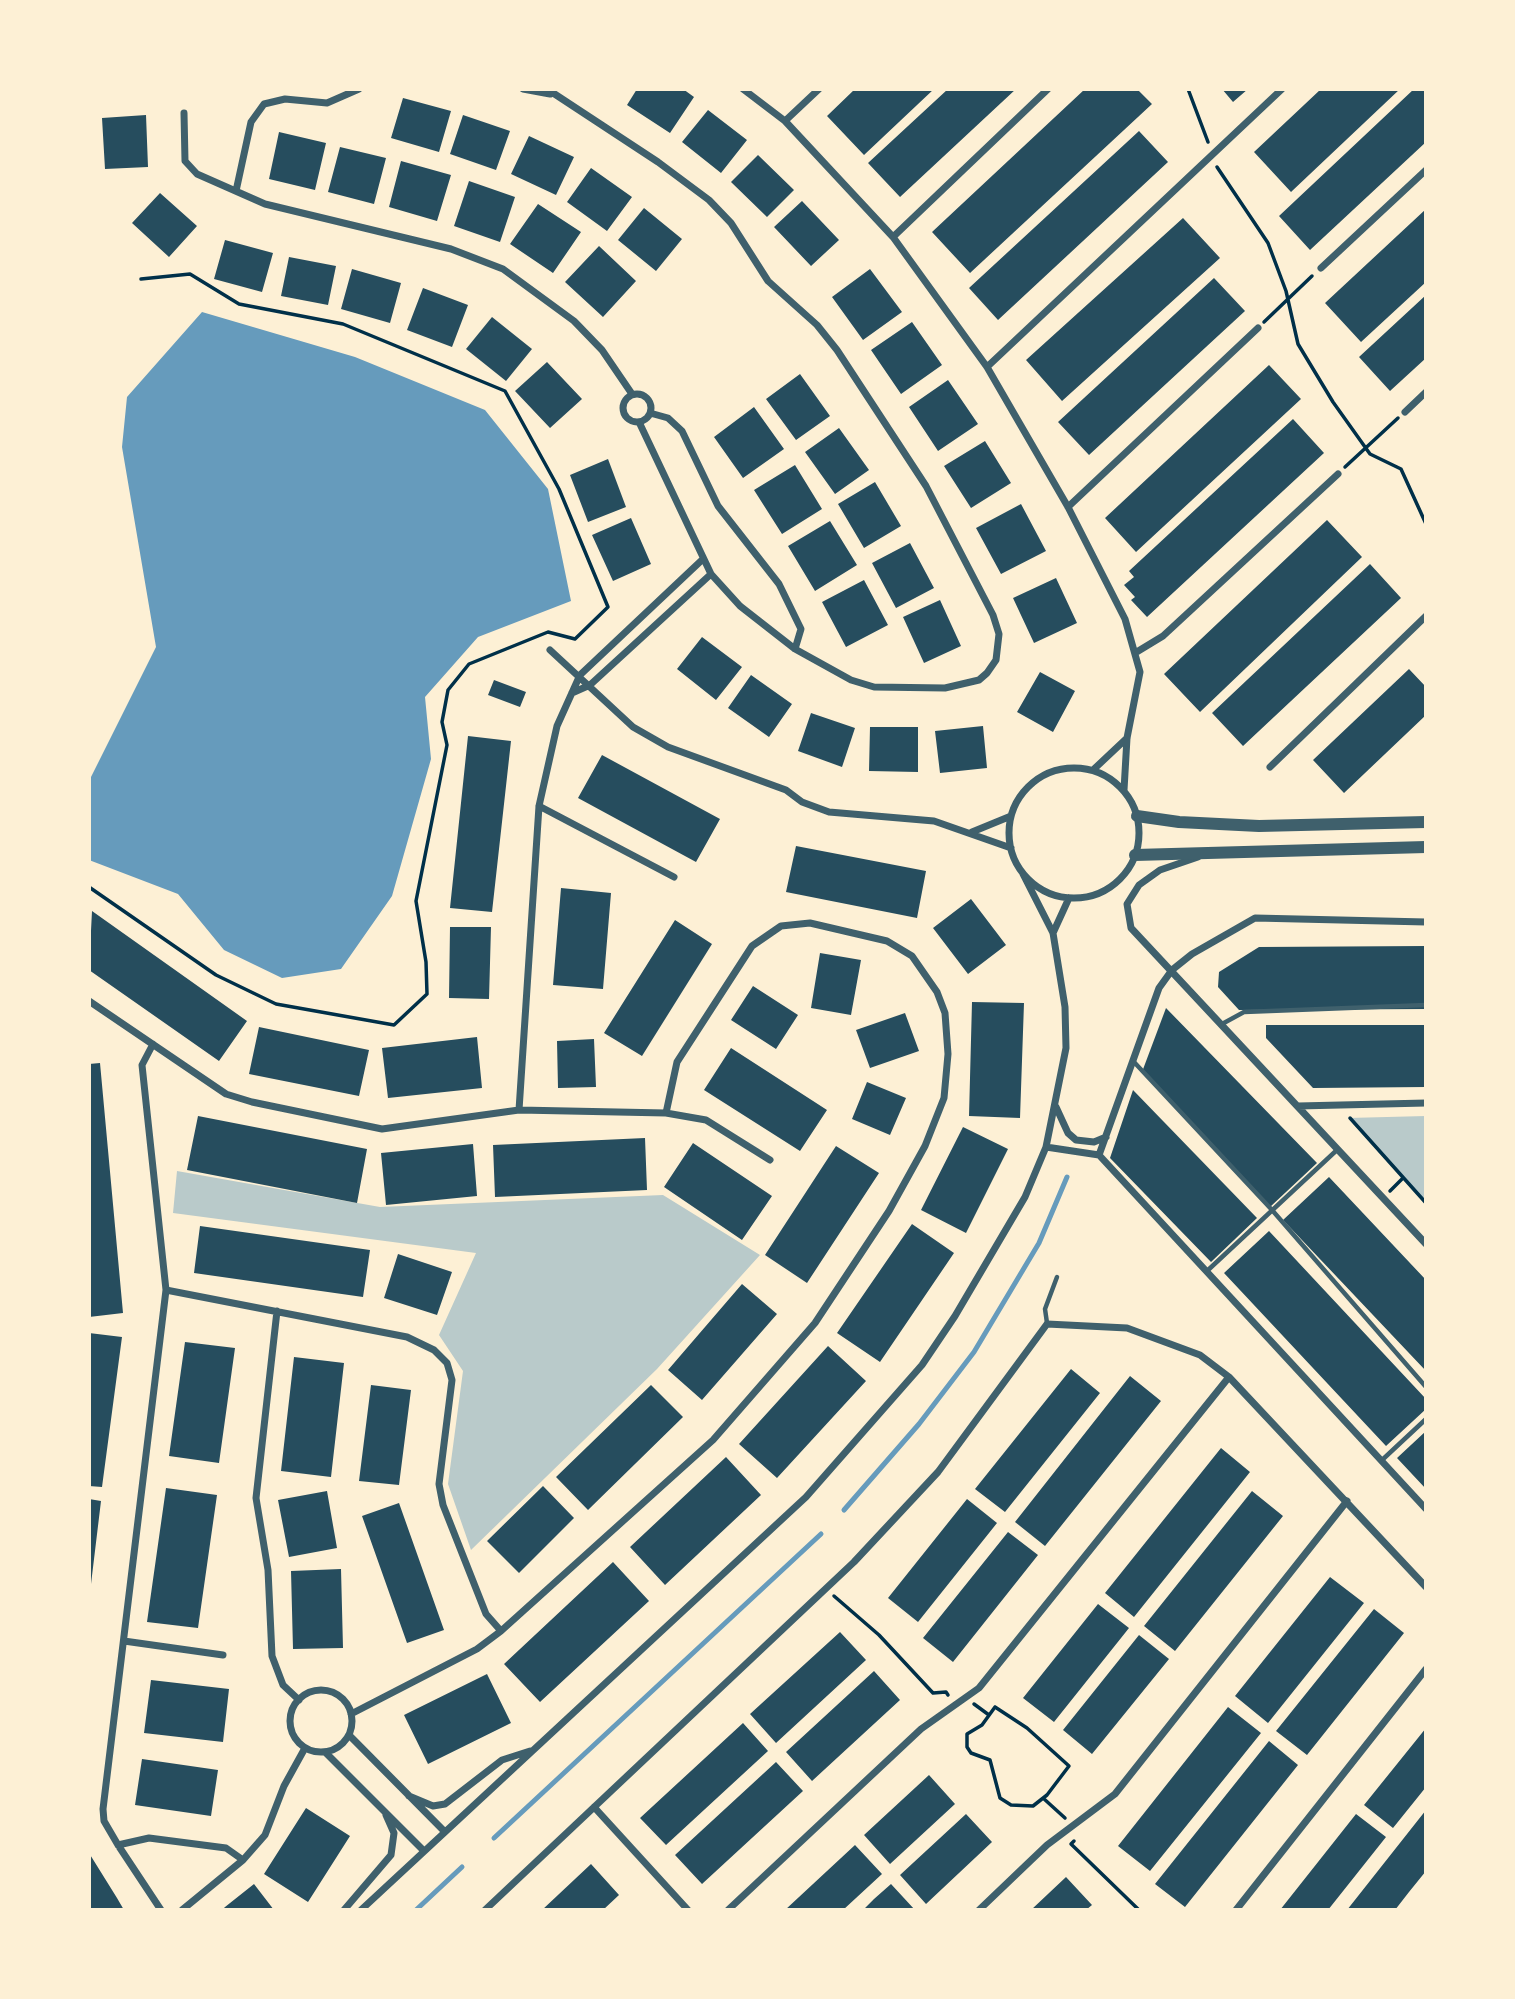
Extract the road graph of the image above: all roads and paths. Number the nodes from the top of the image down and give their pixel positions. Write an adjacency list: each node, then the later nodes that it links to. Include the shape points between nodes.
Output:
1 (359, 89): 15 (street, via 327,103 285,99 264,104 251,122)
2 (523, 89): 9 (street)
3 (547, 89): 9 (street)
4 (743, 89): 11 (street)
5 (819, 89): 11 (street)
6 (1048, 89): 16 (street)
7 (1188, 89): 12 (path)
8 (1282, 89): 12 (street)
9 (554, 94): 34 (street, via 709,200 739,233 768,281 817,325 926,486 999,634 996,660 987,673 979,680 945,688 874,687 851,680)
10 (184, 113): 15 (street, via 185,161 197,174)
11 (785, 121): 16 (street)
12 (1214, 149): 21 (street)
13 (1217, 167): 19 (path, via 1268,243)
14 (1426, 170): 17 (street)
15 (236, 191): 23 (street, via 265,204 451,249 503,269 573,321 602,350)
16 (893, 237): 21 (street)
17 (1321, 268): 19 (path)
18 (141, 279): 57 (path, via 190,274 239,304 343,324 505,391 559,489 608,607 575,639 548,632 470,664 448,690 442,722 447,745 416,901 427,994 394,1025 276,1004 216,975)
19 (1288, 299): 20 (path); 27 (path, via 1298,344)
20 (1258, 328): 29 (street)
21 (987, 367): 29 (street)
22 (1426, 393): 24 (street)
23 (632, 394): 25 (street, via 649,400); 26 (street, via 623,404 623,414)
24 (1405, 412): 27 (path)
25 (650, 413): 26 (street); 34 (street, via 668,418 682,431 718,506 779,584 801,629)
26 (639, 422): 31 (street)
27 (1366, 448): 28 (path); 30 (path, via 1401,469)
28 (1338, 474): 36 (street, via 1163,636)
29 (1068, 507): 36 (street, via 1125,619)
30 (1426, 524)
31 (703, 559): 32 (street); 37 (street)
32 (710, 574): 34 (street, via 740,606); 38 (street)
33 (1426, 616): 41 (street)
34 (795, 649)
35 (550, 650): 37 (street)
36 (1135, 653): 40 (street, via 1140,671)
37 (580, 675): 38 (street); 39 (street)
38 (590, 685): 39 (street); 49 (street, via 644,735 786,790 802,802 829,812 933,821)
39 (572, 693): 44 (street, via 557,726)
40 (1127, 737): 42 (street); 43 (street)
41 (1270, 767)
42 (1093, 770): 43 (street); 45 (street, via 1067,769 1043,776 1018,800)
43 (1124, 790): 46 (street)
44 (539, 806): 56 (street); 70 (street)
45 (1011, 816): 49 (street); 51 (street)
46 (1137, 816): 48 (street); 54 (street)
47 (1426, 822): 48 (street)
48 (1259, 825): 52 (street)
49 (971, 832): 51 (street)
50 (1426, 847): 52 (street)
51 (1011, 848): 55 (street)
52 (1258, 851): 53 (street)
53 (1212, 853): 54 (street); 61 (street, via 1160,870 1139,885 1127,904 1131,928)
54 (1135, 855): 58 (street, via 1109,888)
55 (1023, 874): 58 (street, via 1036,886); 60 (street)
56 (674, 877)
57 (89, 887)
58 (1069, 898): 60 (street)
59 (1426, 922): 61 (street, via 1255,918)
60 (1053, 933): 69 (street, via 1065,1007 1066,1048)
61 (1172, 970): 64 (street); 66 (street, via 1159,988)
62 (89, 1001): 65 (street)
63 (1426, 1005): 64 (lane, via 1244,1013)
64 (1222, 1024): 68 (street)
65 (153, 1044): 70 (street, via 226,1094 382,1129); 85 (street, via 142,1065)
66 (1134, 1062): 73 (street); 81 (lane)
67 (1426, 1103): 68 (street)
68 (1298, 1106): 75 (street)
69 (1056, 1107): 73 (street, via 1076,1140 1094,1142); 74 (street)
70 (519, 1110): 71 (street)
71 (666, 1113): 77 (street, via 706,1120); 96 (street, via 677,1062 752,946 781,926 810,923 887,941 912,956 937,992 945,1013 948,1054 944,1098 925,1146 889,1211 816,1323 713,1440)
72 (1361, 1117): 78 (path, via 1348,1118)
73 (1106, 1137): 76 (street)
74 (1046, 1147): 76 (street); 106 (street, via 1025,1197 955,1316 922,1366 878,1418 806,1497)
75 (1338, 1149): 79 (street); 81 (lane)
76 (1099, 1155): 83 (street)
77 (770, 1160)
78 (1403, 1178): 79 (path); 80 (path)
79 (1383, 1198): 82 (street)
80 (1426, 1203)
81 (1272, 1210): 83 (lane); 89 (lane)
82 (1426, 1244)
83 (1207, 1271): 91 (street)
84 (1057, 1278): 87 (lane, via 1045,1309)
85 (166, 1290): 86 (street); 97 (street)
86 (277, 1311): 96 (street, via 407,1337 434,1350 447,1363 452,1380 439,1484 443,1505 486,1614); 100 (street, via 256,1498 268,1570 272,1656 283,1685)
87 (1047, 1324): 88 (street, via 1127,1328 1200,1355); 95 (street, via 939,1472)
88 (1229, 1377): 92 (street); 101 (street, via 994,1672)
89 (1426, 1387)
90 (1426, 1419): 91 (lane)
91 (1381, 1461): 93 (street)
92 (1347, 1501): 94 (street); 112 (street, via 1115,1794)
93 (1426, 1509)
94 (1426, 1587)
95 (826, 1588): 101 (path, via 879,1635 933,1693 946,1692); 110 (street)
96 (501, 1632): 102 (street)
97 (124, 1641): 98 (street); 114 (street, via 103,1809 104,1821)
98 (223, 1655)
99 (1426, 1669): 126 (street)
100 (299, 1700): 102 (street, via 325,1691 342,1698); 105 (street, via 291,1726)
101 (955, 1704): 103 (path, via 961,1713 972,1703); 123 (street, via 921,1729)
102 (351, 1714): 104 (street)
103 (989, 1715): 109 (path, via 995,1707 1027,1728 1069,1766); 109 (path, via 967,1734 967,1748 990,1760 1000,1798 1025,1808)
104 (349, 1735): 107 (street, via 343,1744); 108 (street)
105 (306, 1748): 107 (street); 116 (street, via 284,1786 265,1835)
106 (531, 1751): 108 (street, via 502,1760 445,1804 433,1806); 113 (street)
107 (325, 1752): 111 (street)
108 (409, 1796): 113 (street)
109 (1043, 1798): 112 (path)
110 (594, 1807): 121 (street); 122 (street)
111 (384, 1811): 115 (street); 119 (street, via 394,1833 391,1855)
112 (1073, 1825): 124 (street); 125 (path, via 1077,1838 1071,1844)
113 (445, 1832): 115 (street)
114 (118, 1845): 116 (street, via 149,1838 226,1848); 117 (street)
115 (424, 1851): 120 (street)
116 (243, 1860): 118 (street)
117 (161, 1910)
118 (182, 1910)
119 (344, 1910)
120 (361, 1910)
121 (485, 1910)
122 (688, 1910)
123 (728, 1910)
124 (979, 1910)
125 (1139, 1910)
126 (1236, 1910)

